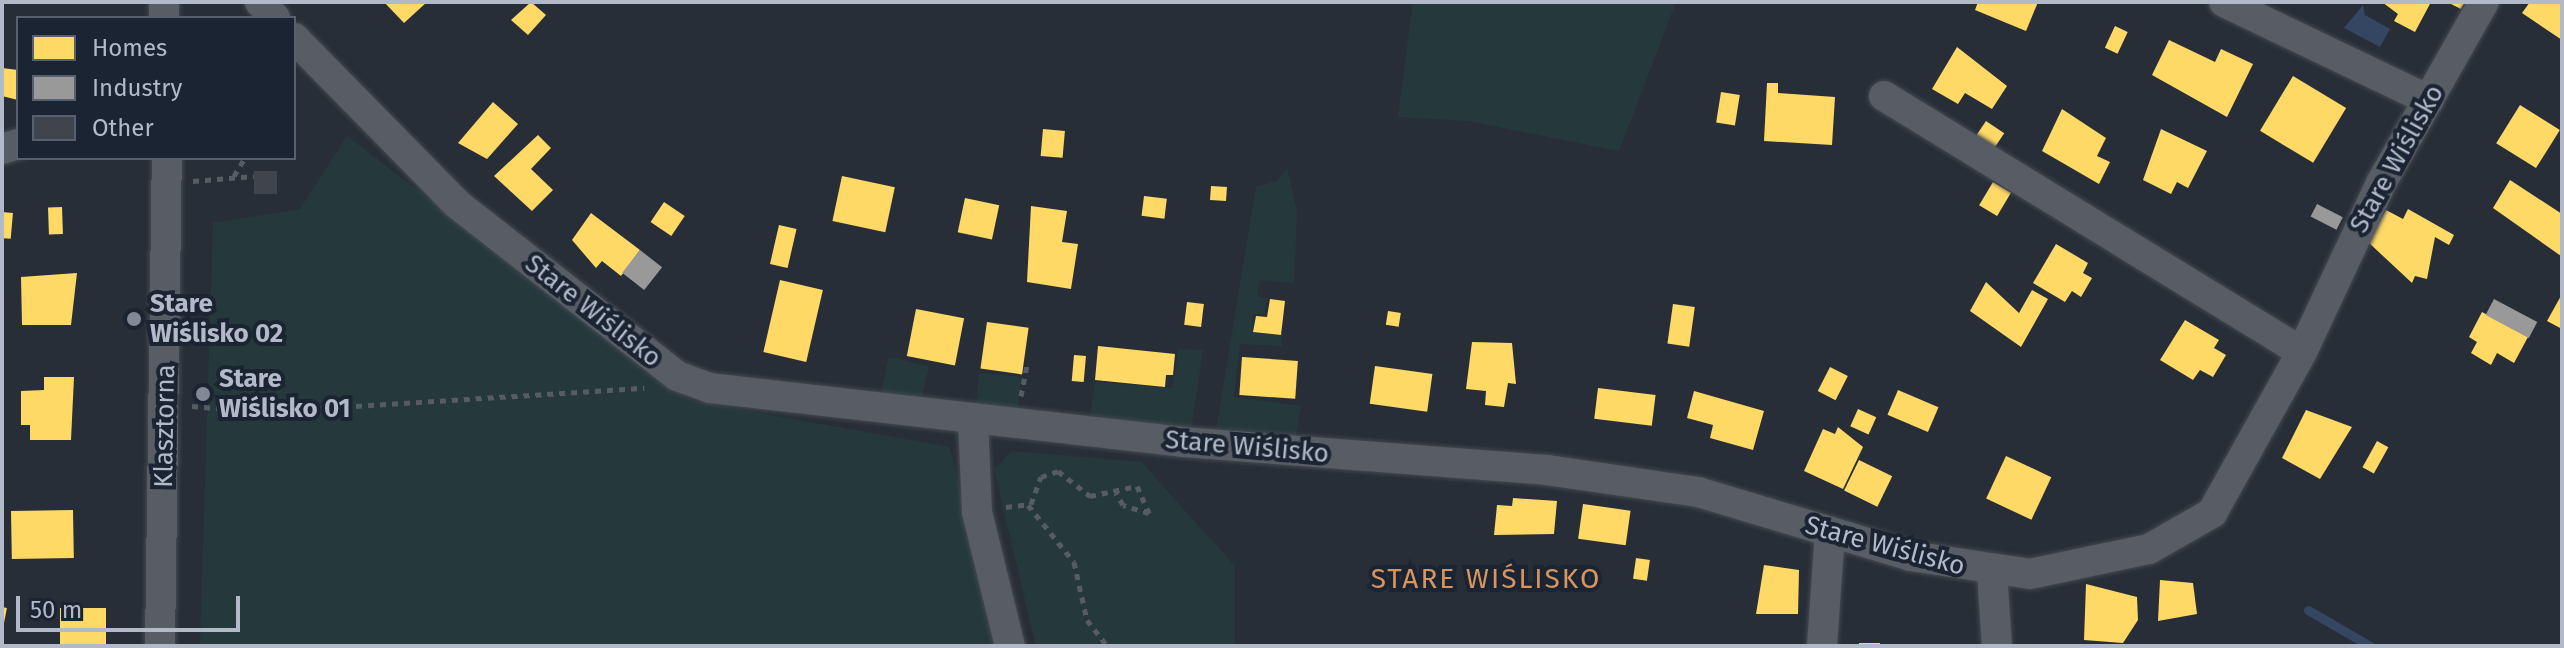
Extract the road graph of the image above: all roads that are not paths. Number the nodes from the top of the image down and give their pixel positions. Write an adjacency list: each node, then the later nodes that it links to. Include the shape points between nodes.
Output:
1 (2224, 2): 5 (street)
2 (2484, 2): 5 (street, Stare Wiślisko)
3 (296, 40): 8 (street, Stare Wiślisko, via 446,194 677,376 746,396)
4 (1884, 96): 7 (street)
5 (2429, 100): 7 (street, Stare Wiślisko)
6 (167, 160): 11 (street, Klasztorna)
7 (2302, 352): 10 (street, Stare Wiślisko, via 2227,492 2201,525 2149,549 2064,570)
8 (973, 420): 9 (street, Stare Wiślisko, via 1547,470 1698,492); 12 (street, via 977,512)
9 (1830, 532): 10 (street, Stare Wiślisko); 13 (street)
10 (1992, 573): 14 (street)
11 (160, 646)
12 (1010, 646)
13 (1822, 646)
14 (1997, 646)

